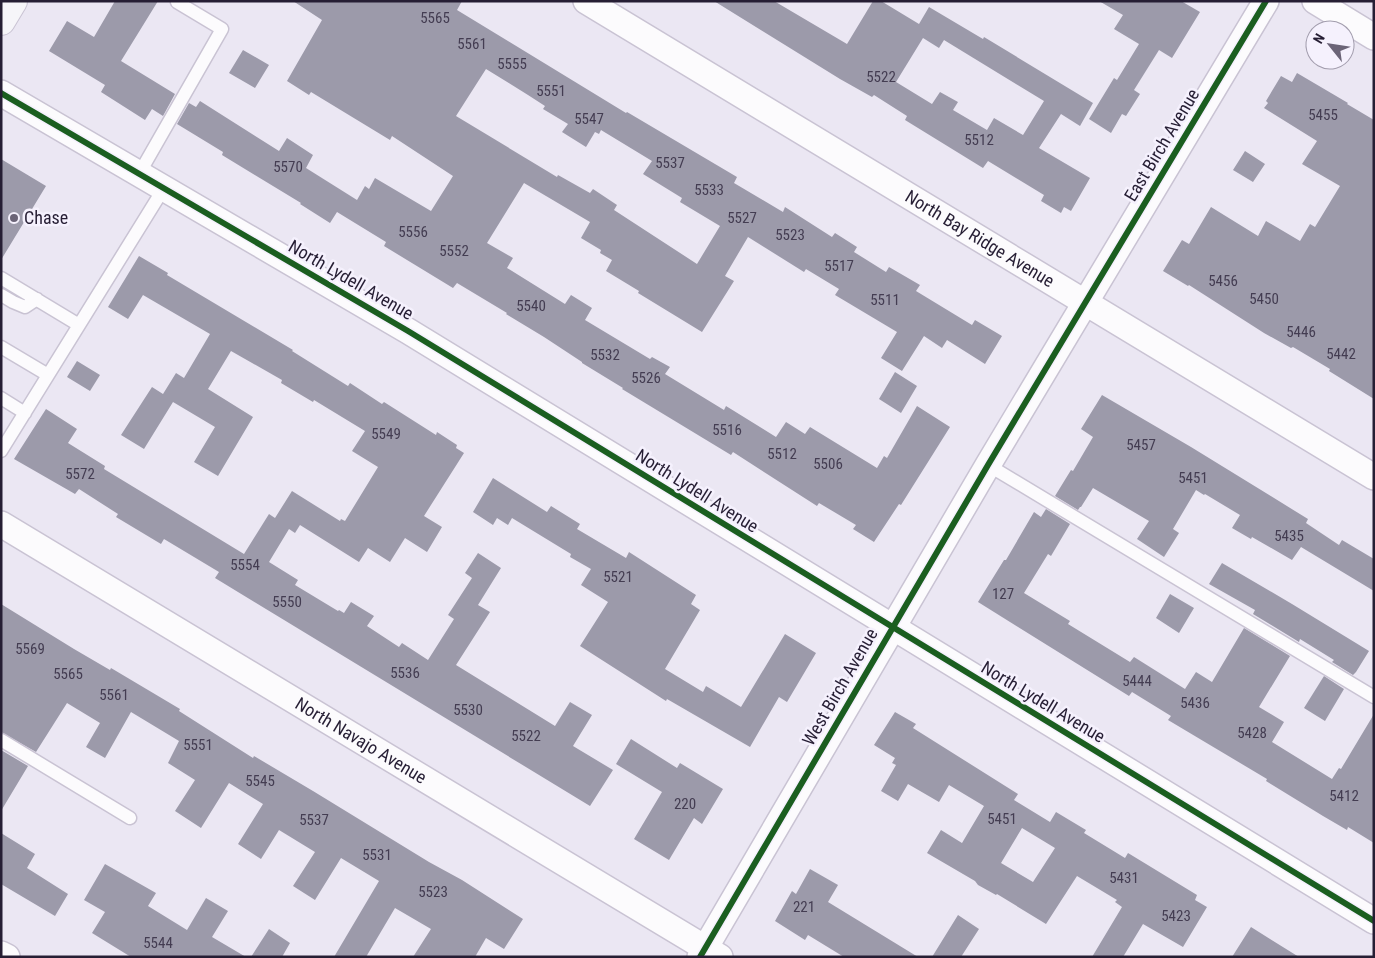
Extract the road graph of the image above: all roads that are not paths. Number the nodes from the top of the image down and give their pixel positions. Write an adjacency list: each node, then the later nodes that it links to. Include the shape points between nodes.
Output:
1 (13, 1): 6 (main road)
2 (586, 1): 14 (street, North Bay Ridge Avenue)
3 (1266, 1): 14 (street, East Birch Avenue)
4 (1315, 1): 7 (street)
5 (177, 2): 9 (lane, via 222,29)
6 (1, 21)
7 (1374, 37)
8 (1, 93): 9 (street, North Lydell Avenue)
9 (139, 174): 10 (street, North Lydell Avenue)
10 (164, 188): 15 (lane); 24 (street, North Lydell Avenue, via 408,331)
11 (1, 278): 13 (lane)
12 (1, 296): 13 (lane, via 25,307)
13 (37, 299): 15 (lane)
14 (1085, 304): 21 (street, West Birch Avenue); 22 (street, North Bay Ridge Avenue)
15 (79, 325): 17 (lane)
16 (1, 347): 17 (lane)
17 (48, 375): 19 (lane)
18 (1, 398): 19 (lane)
19 (25, 413): 20 (lane)
20 (1, 451)
21 (988, 465): 24 (street, West Birch Avenue); 25 (lane)
22 (1374, 477)
23 (1, 524): 30 (street, North Navajo Avenue)
24 (892, 628): 28 (street, North Lydell Avenue); 30 (street, West Birch Avenue)
25 (1374, 697)
26 (1, 740): 27 (lane)
27 (130, 818)
28 (1374, 921)
29 (1, 954): 31 (street)
30 (709, 954)
31 (7, 957)

